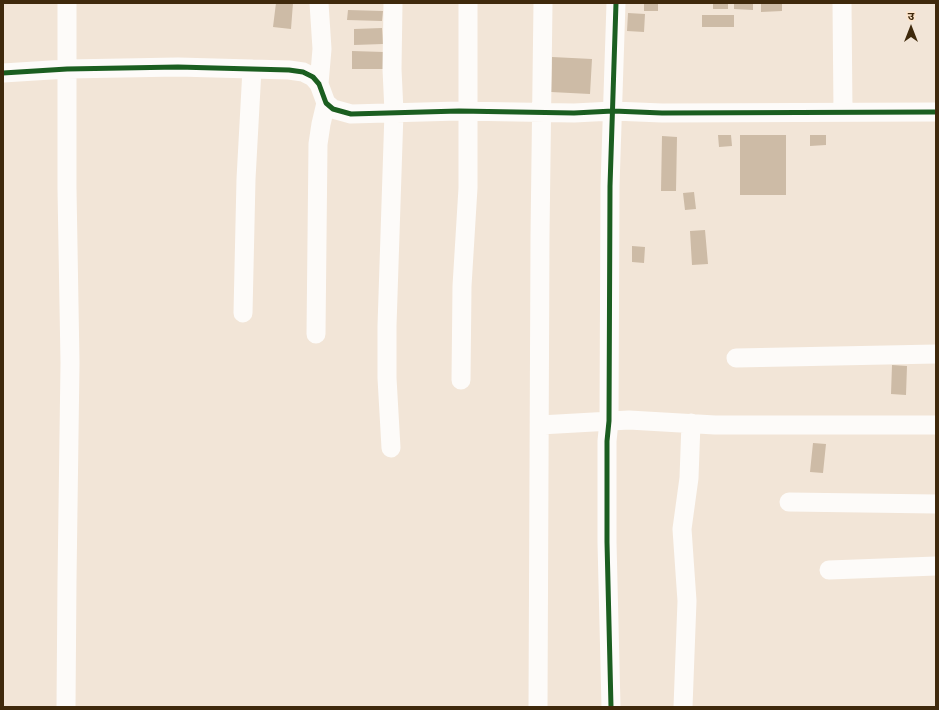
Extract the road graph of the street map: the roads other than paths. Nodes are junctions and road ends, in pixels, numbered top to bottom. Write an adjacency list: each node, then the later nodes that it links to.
1 (67, 3): 8 (street)
2 (319, 3): 11 (street)
3 (393, 3): 15 (street)
4 (468, 3): 13 (street)
5 (543, 3): 16 (street)
6 (616, 3): 14 (street)
7 (842, 3): 17 (street)
8 (67, 69): 9 (street); 10 (street); 33 (street)
9 (252, 69): 11 (street); 19 (street)
10 (3, 73)
11 (319, 84): 12 (street)
12 (326, 103): 15 (street); 20 (street)
13 (467, 111): 15 (street); 16 (street); 23 (street)
14 (613, 111): 16 (street); 17 (street); 24 (street)
15 (394, 112): 28 (street)
16 (543, 112): 26 (street)
17 (843, 112): 18 (street)
18 (936, 112)
19 (243, 313)
20 (316, 334)
21 (936, 354): 22 (street)
22 (736, 358)
23 (460, 380)
24 (609, 421): 25 (street); 26 (street); 35 (street)
25 (691, 423): 27 (street); 36 (street)
26 (540, 425): 34 (street)
27 (936, 425)
28 (391, 448)
29 (789, 502): 30 (street)
30 (936, 504)
31 (936, 566): 32 (street)
32 (829, 570)
33 (66, 707)
34 (538, 707)
35 (611, 707)
36 (683, 707)

